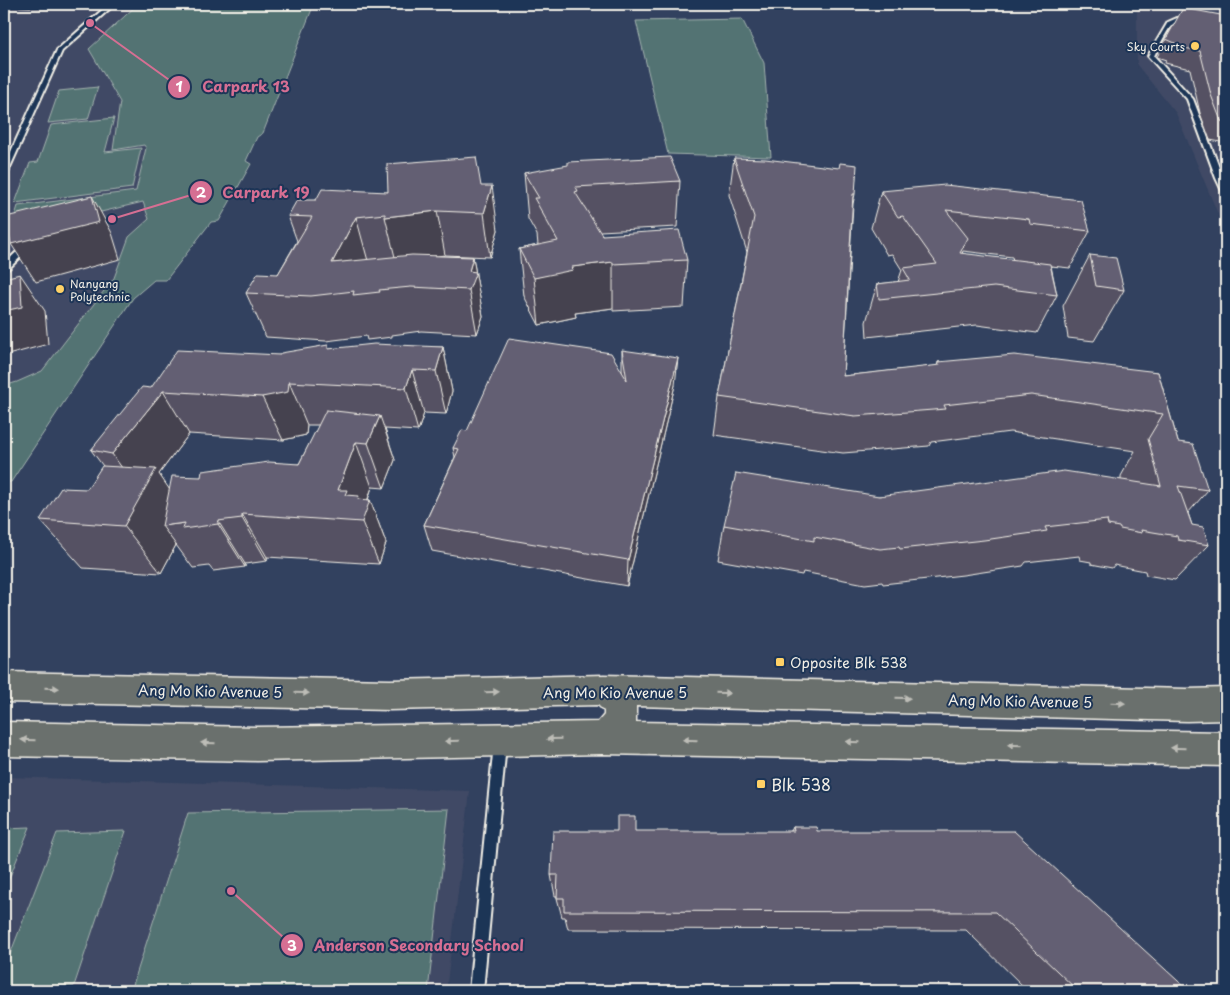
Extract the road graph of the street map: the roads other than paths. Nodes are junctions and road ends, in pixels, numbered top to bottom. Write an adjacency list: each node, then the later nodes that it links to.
1 (112, 4): 3 (lane)
2 (1199, 23): 4 (lane)
3 (4, 174)
4 (1226, 193)
5 (36, 238): 6 (lane)
6 (4, 268)
7 (4, 687): 8 (main road, Ang Mo Kio Avenue 5, one-way to 8)
8 (604, 690): 9 (main road, Ang Mo Kio Avenue 5, one-way to 9); 10 (main road)
9 (1226, 704)
10 (602, 738): 12 (main road, one-way to 12); 13 (main road, one-way to 10)
11 (4, 740): 12 (main road, one-way to 11)
12 (501, 740): 14 (lane)
13 (1226, 749)
14 (476, 991)

